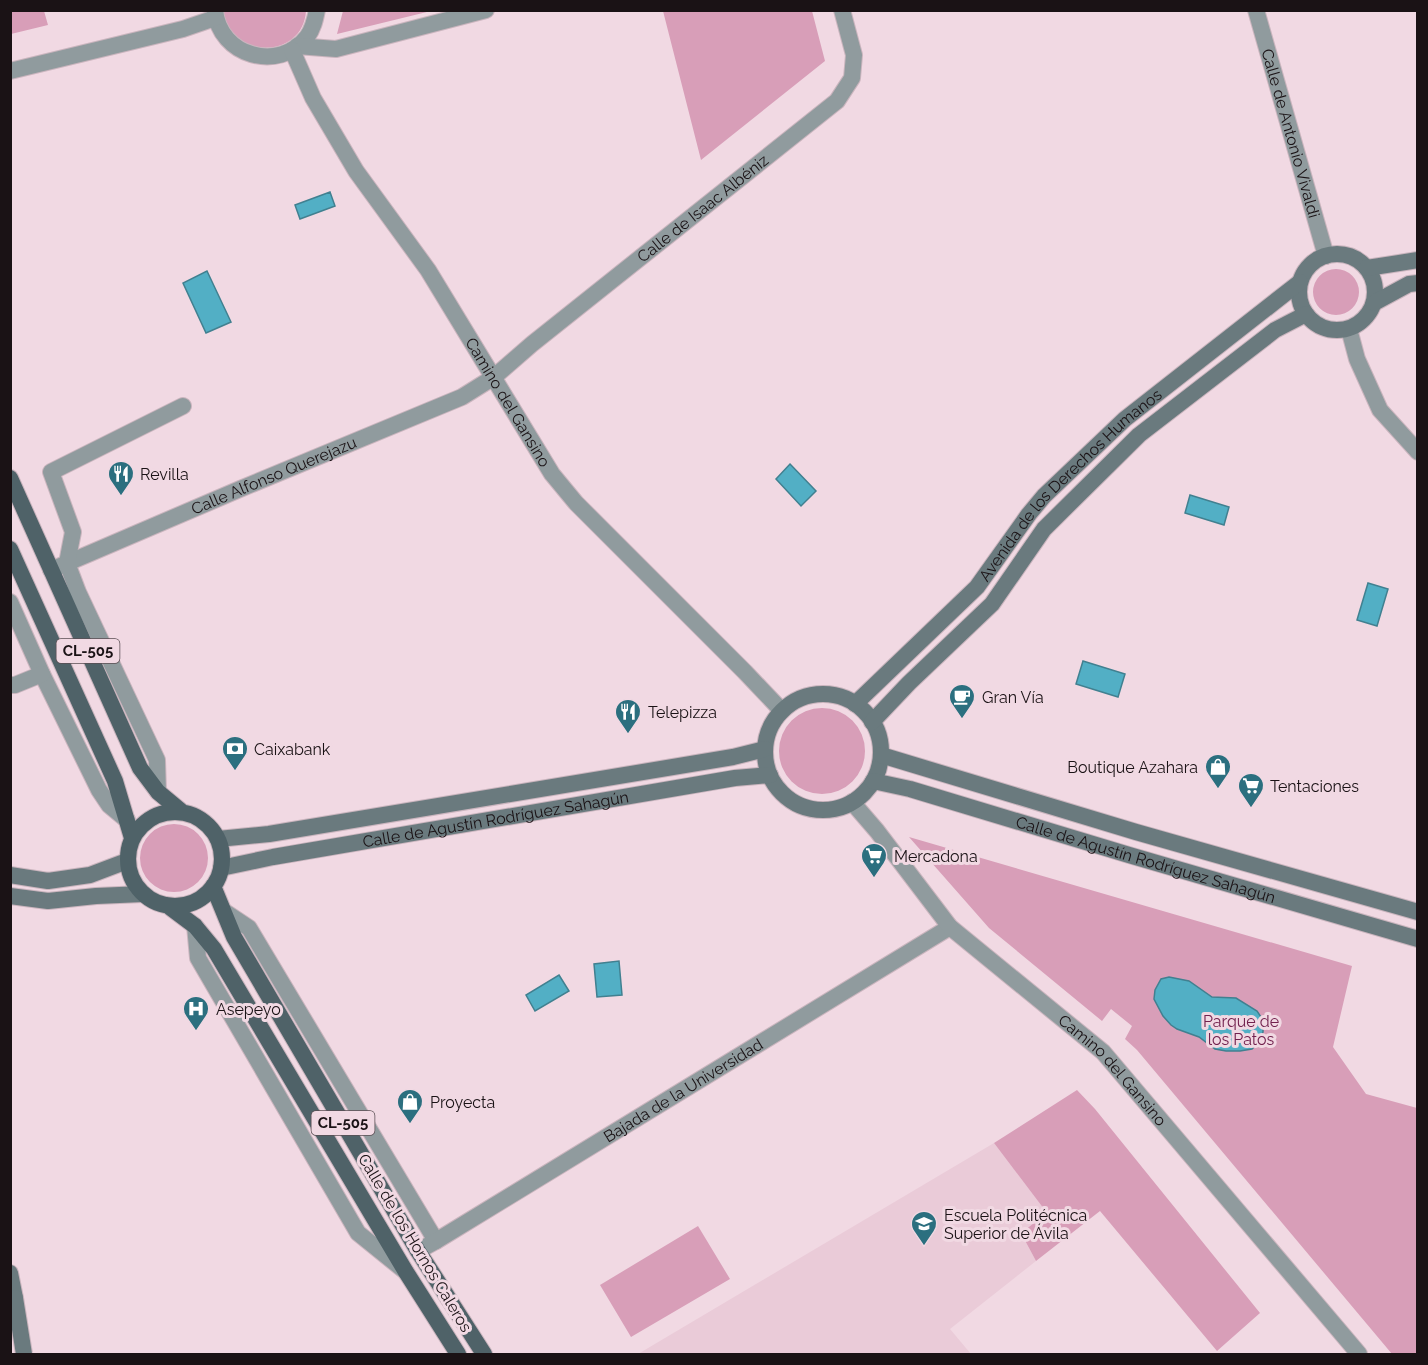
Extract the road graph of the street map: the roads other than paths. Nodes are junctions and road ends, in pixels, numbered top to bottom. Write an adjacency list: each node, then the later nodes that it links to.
1 (317, 10): 6 (street)
2 (842, 10): 16 (street, Calle de Isaac Albéniz)
3 (1256, 10): 8 (street, Calle de Antonio Vivaldi)
4 (477, 12): 6 (street)
5 (215, 14): 6 (street); 7 (street)
6 (294, 48): 16 (street, Camino del Gansino)
7 (10, 71)
8 (1326, 256): 10 (main road); 11 (main road)
9 (1418, 260): 10 (main road)
10 (1367, 268): 13 (main road)
11 (1300, 282): 14 (main road); 26 (main road, Avenida de los Derechos Humanos)
12 (1418, 283): 13 (main road)
13 (1374, 303): 15 (main road)
14 (1306, 314): 15 (main road); 28 (main road, Avenida de los Derechos Humanos)
15 (1348, 329): 18 (street)
16 (494, 377): 21 (street, Calle Alfonso Querejazu); 27 (street, Camino del Gansino)
17 (183, 406): 21 (street)
18 (1418, 452)
19 (10, 478): 22 (main road, CL-505)
20 (10, 549): 36 (main road, CL-505)
21 (67, 563): 22 (street, Calle Alfonso Querejazu); 33 (street)
22 (51, 570): 33 (main road, CL-505)
23 (10, 602): 24 (street)
24 (42, 674): 25 (street); 36 (street)
25 (10, 685)
26 (855, 704): 27 (main road); 28 (main road)
27 (782, 711): 29 (main road)
28 (872, 722): 30 (main road)
29 (765, 749): 31 (main road); 38 (main road, Calle de Agustín Rodríguez Sahagún)
30 (880, 755): 32 (main road); 47 (main road, Calle de Agustín Rodríguez Sahagún)
31 (770, 775): 34 (main road); 40 (main road, Calle de Agustín Rodríguez Sahagún)
32 (873, 781): 34 (main road); 49 (main road, Calle de Agustín Rodríguez Sahagún)
33 (158, 792): 35 (main road, CL-505)
34 (852, 802): 48 (street, Camino del Gansino)
35 (182, 812): 37 (main road); 38 (main road, CL-505)
36 (127, 820): 37 (main road, CL-505)
37 (132, 838): 39 (main road, CL-505)
38 (218, 839): 40 (main road)
39 (127, 861): 41 (main road); 43 (main road)
40 (221, 868): 42 (main road)
41 (10, 875)
42 (213, 886): 45 (main road); 46 (main road, Calle de los Hornos Caleros / CL-505)
43 (143, 894): 44 (main road); 45 (main road)
44 (10, 896)
45 (167, 905): 54 (main road, Calle de los Hornos Caleros / CL-505)
46 (225, 912): 50 (street, Calle de los Hornos Caleros); 51 (main road, Calle de los Hornos Caleros / CL-505)
47 (1418, 912)
48 (950, 927): 50 (street, Bajada de la Universidad); 56 (street, Camino del Gansino)
49 (1418, 939)
50 (436, 1241): 51 (street, Bajada de la Universidad)
51 (418, 1251): 55 (main road, Calle de los Hornos Caleros / CL-505)
52 (10, 1273): 53 (main road, bridge)
53 (24, 1354)
54 (458, 1354)
55 (483, 1354)
56 (1359, 1354)

